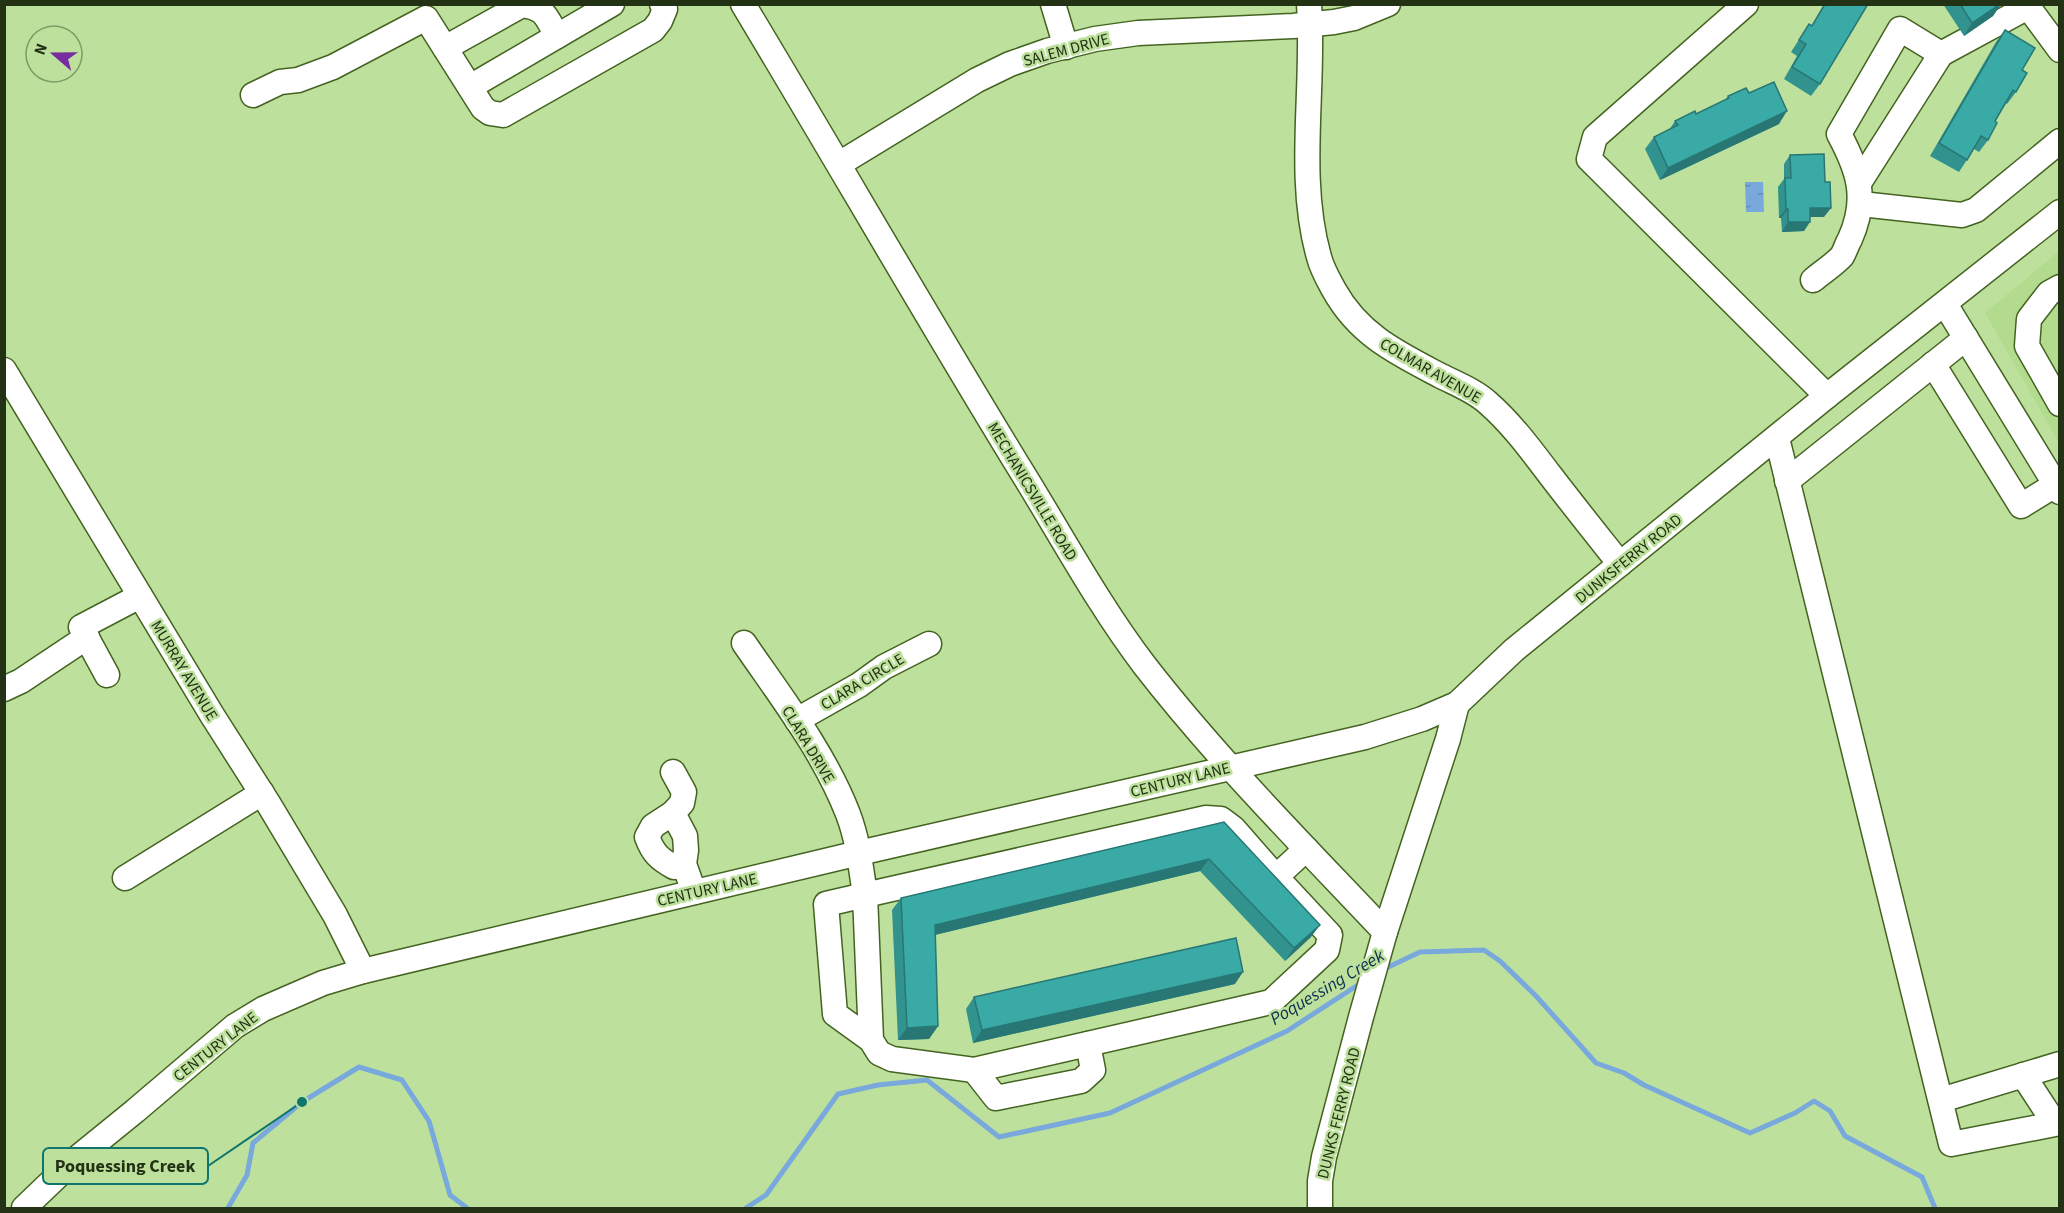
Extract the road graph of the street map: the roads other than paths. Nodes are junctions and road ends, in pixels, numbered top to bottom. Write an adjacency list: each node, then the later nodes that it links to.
1 (612, 4): 10 (street)
2 (662, 4): 15 (street)
3 (743, 4): 18 (street, MECHANICSVILLE ROAD)
4 (1053, 4): 11 (street)
5 (1388, 4): 9 (street, SALEM DRIVE)
6 (1746, 4): 27 (street)
7 (2027, 6): 13 (street); 14 (street)
8 (427, 11): 12 (street); 16 (street)
9 (1310, 14): 11 (street, SALEM DRIVE); 32 (street, COLMAR AVENUE)
10 (557, 36): 12 (street); 15 (street)
11 (1066, 47): 18 (street, SALEM DRIVE)
12 (446, 48): 15 (street)
13 (2060, 50)
14 (1941, 54): 19 (street); 19 (street)
15 (470, 87)
16 (253, 95)
17 (2060, 141): 19 (street)
18 (839, 164): 41 (street, MECHANICSVILLE ROAD)
19 (1860, 194): 21 (street)
20 (2060, 212): 23 (street, DUNKSFERRY ROAD)
21 (1813, 280)
22 (2060, 287): 28 (street)
23 (1945, 304): 24 (street); 27 (street, DUNKSFERRY ROAD)
24 (1966, 338): 25 (street); 31 (street)
25 (1933, 364): 30 (street); 31 (street)
26 (4, 370): 33 (street, MURRAY AVENUE)
27 (1827, 396): 29 (street, DUNKSFERRY ROAD)
28 (2060, 404)
29 (1777, 438): 30 (street); 32 (street, DUNKSFERRY ROAD)
30 (1787, 482): 59 (street)
31 (2057, 488)
32 (1620, 564): 39 (street, DUNKSFERRY ROAD)
33 (140, 596): 34 (street); 43 (street, MURRAY AVENUE)
34 (87, 637): 37 (street); 38 (street)
35 (744, 643): 40 (street, CLARA DRIVE)
36 (929, 644): 40 (street, CLARA CIRCLE)
37 (107, 675)
38 (4, 689)
39 (1456, 704): 41 (street, CENTURY LANE); 52 (street)
40 (797, 720): 46 (street, CLARA DRIVE)
41 (1230, 767): 45 (street, MECHANICSVILLE ROAD); 46 (street, CENTURY LANE)
42 (673, 772): 44 (street)
43 (262, 793): 49 (street); 53 (street, MURRAY AVENUE)
44 (672, 813): 47 (street); 47 (street)
45 (1306, 849): 48 (street); 52 (street, MECHANICSVILLE ROAD)
46 (859, 853): 50 (street, CENTURY LANE); 51 (street, CLARA DRIVE)
47 (684, 864): 50 (street)
48 (1276, 877): 51 (street); 55 (street)
49 (125, 878)
50 (694, 892): 53 (street, CENTURY LANE)
51 (865, 895): 54 (street, CLARA DRIVE); 54 (street)
52 (1382, 943): 62 (street, DUNKS FERRY ROAD)
53 (363, 971): 61 (street, CENTURY LANE)
54 (871, 1040): 57 (street)
55 (1088, 1044): 57 (street); 57 (street)
56 (2060, 1064): 58 (street)
57 (974, 1070)
58 (2023, 1075): 59 (street); 60 (street)
59 (1941, 1100): 60 (street)
60 (2057, 1127)
61 (24, 1209)
62 (1320, 1209)

